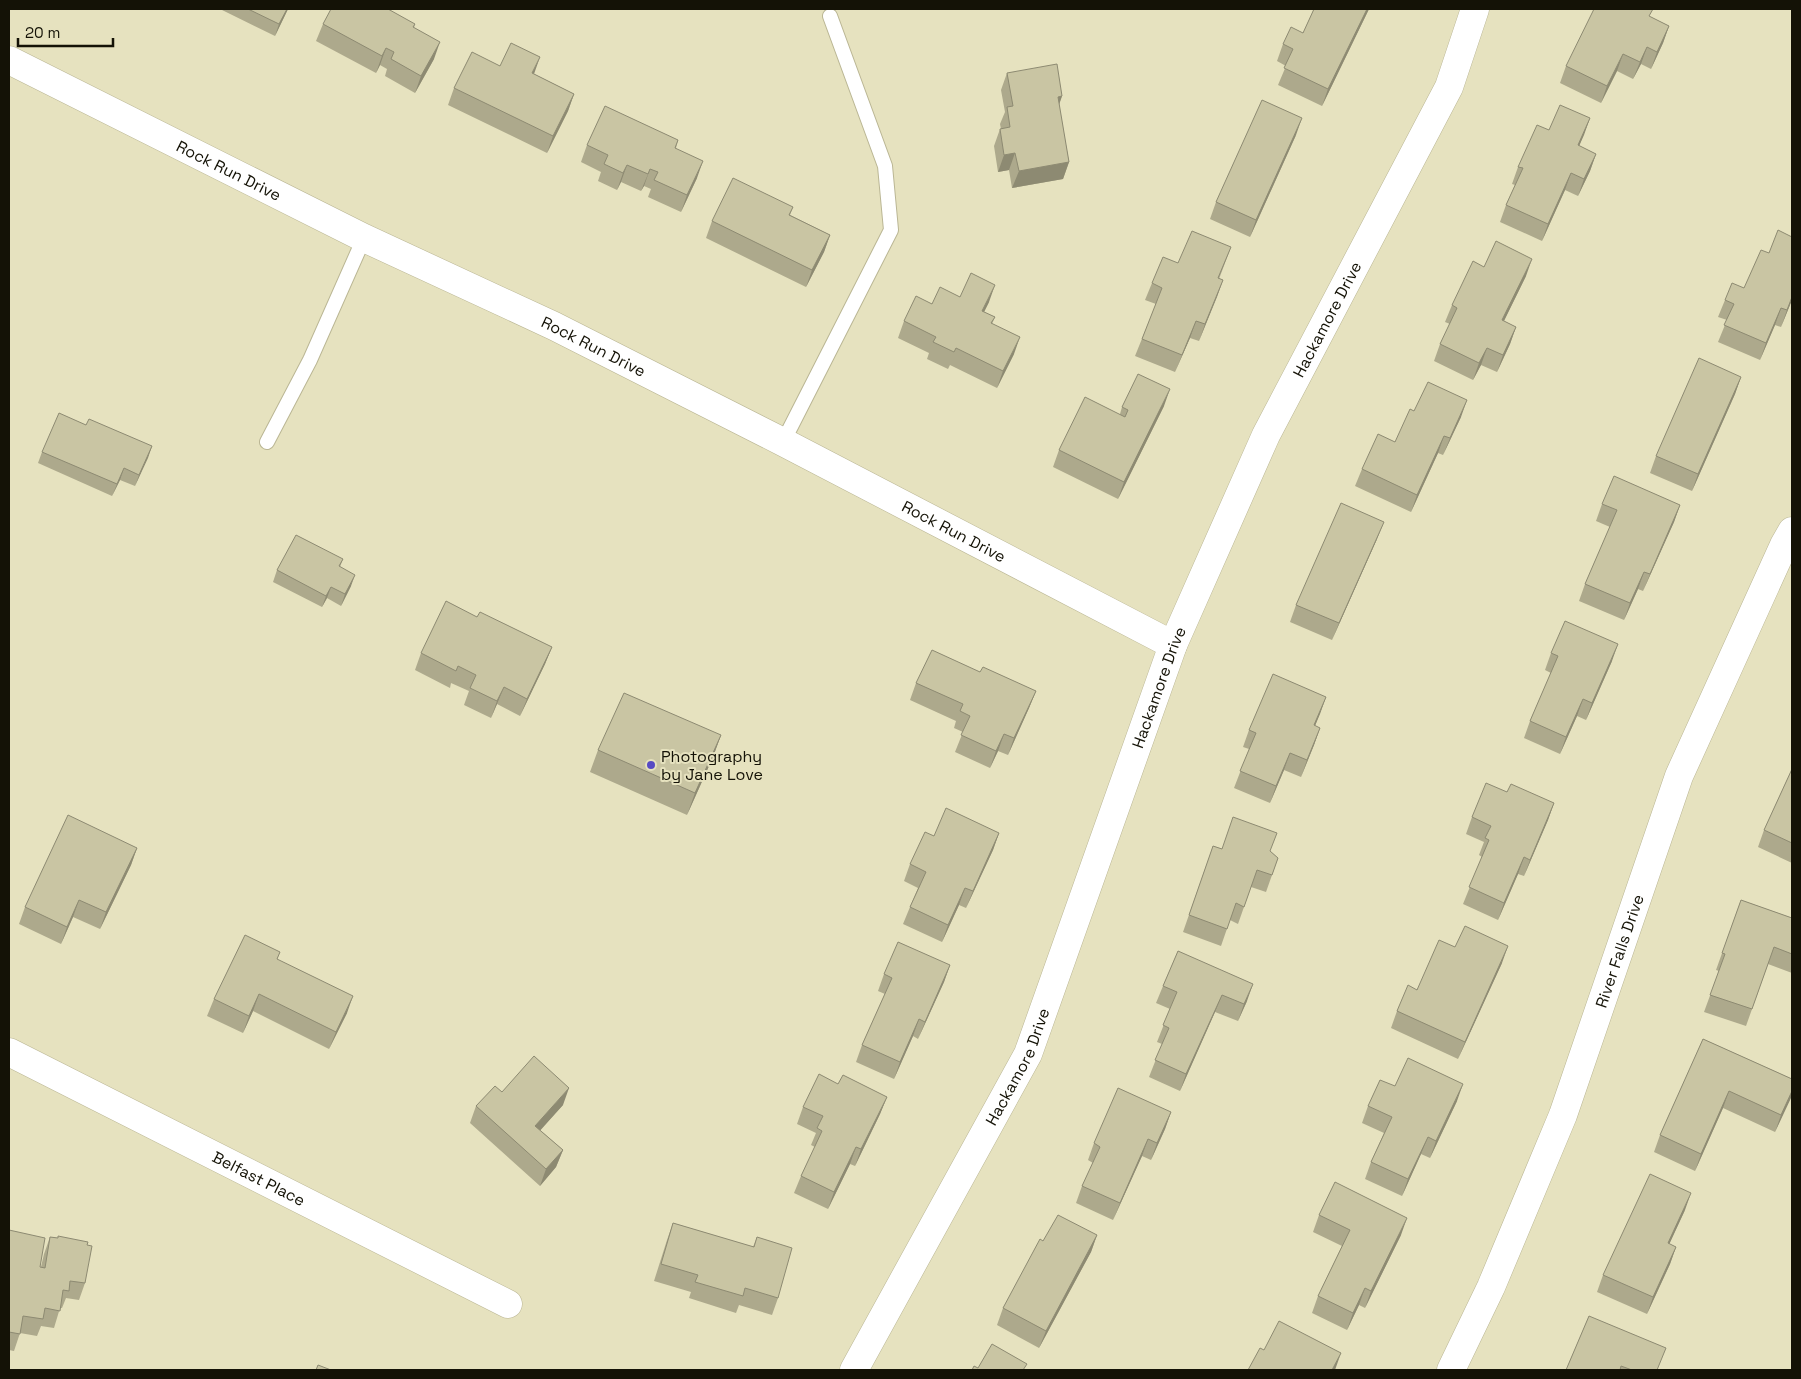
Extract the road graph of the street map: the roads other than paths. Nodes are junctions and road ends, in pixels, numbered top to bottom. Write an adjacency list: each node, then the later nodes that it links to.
1 (1475, 9): 8 (street, Hackamore Drive)
2 (830, 16): 6 (lane)
3 (9, 60): 4 (street, Rock Run Drive)
4 (364, 238): 5 (lane); 6 (street, Rock Run Drive)
5 (267, 442)
6 (783, 442): 8 (street, Rock Run Drive)
7 (1792, 531): 12 (street, River Falls Drive)
8 (1174, 645): 11 (street, Hackamore Drive)
9 (9, 1052): 10 (street, Belfast Place)
10 (508, 1304)
11 (854, 1370)
12 (1451, 1370)

